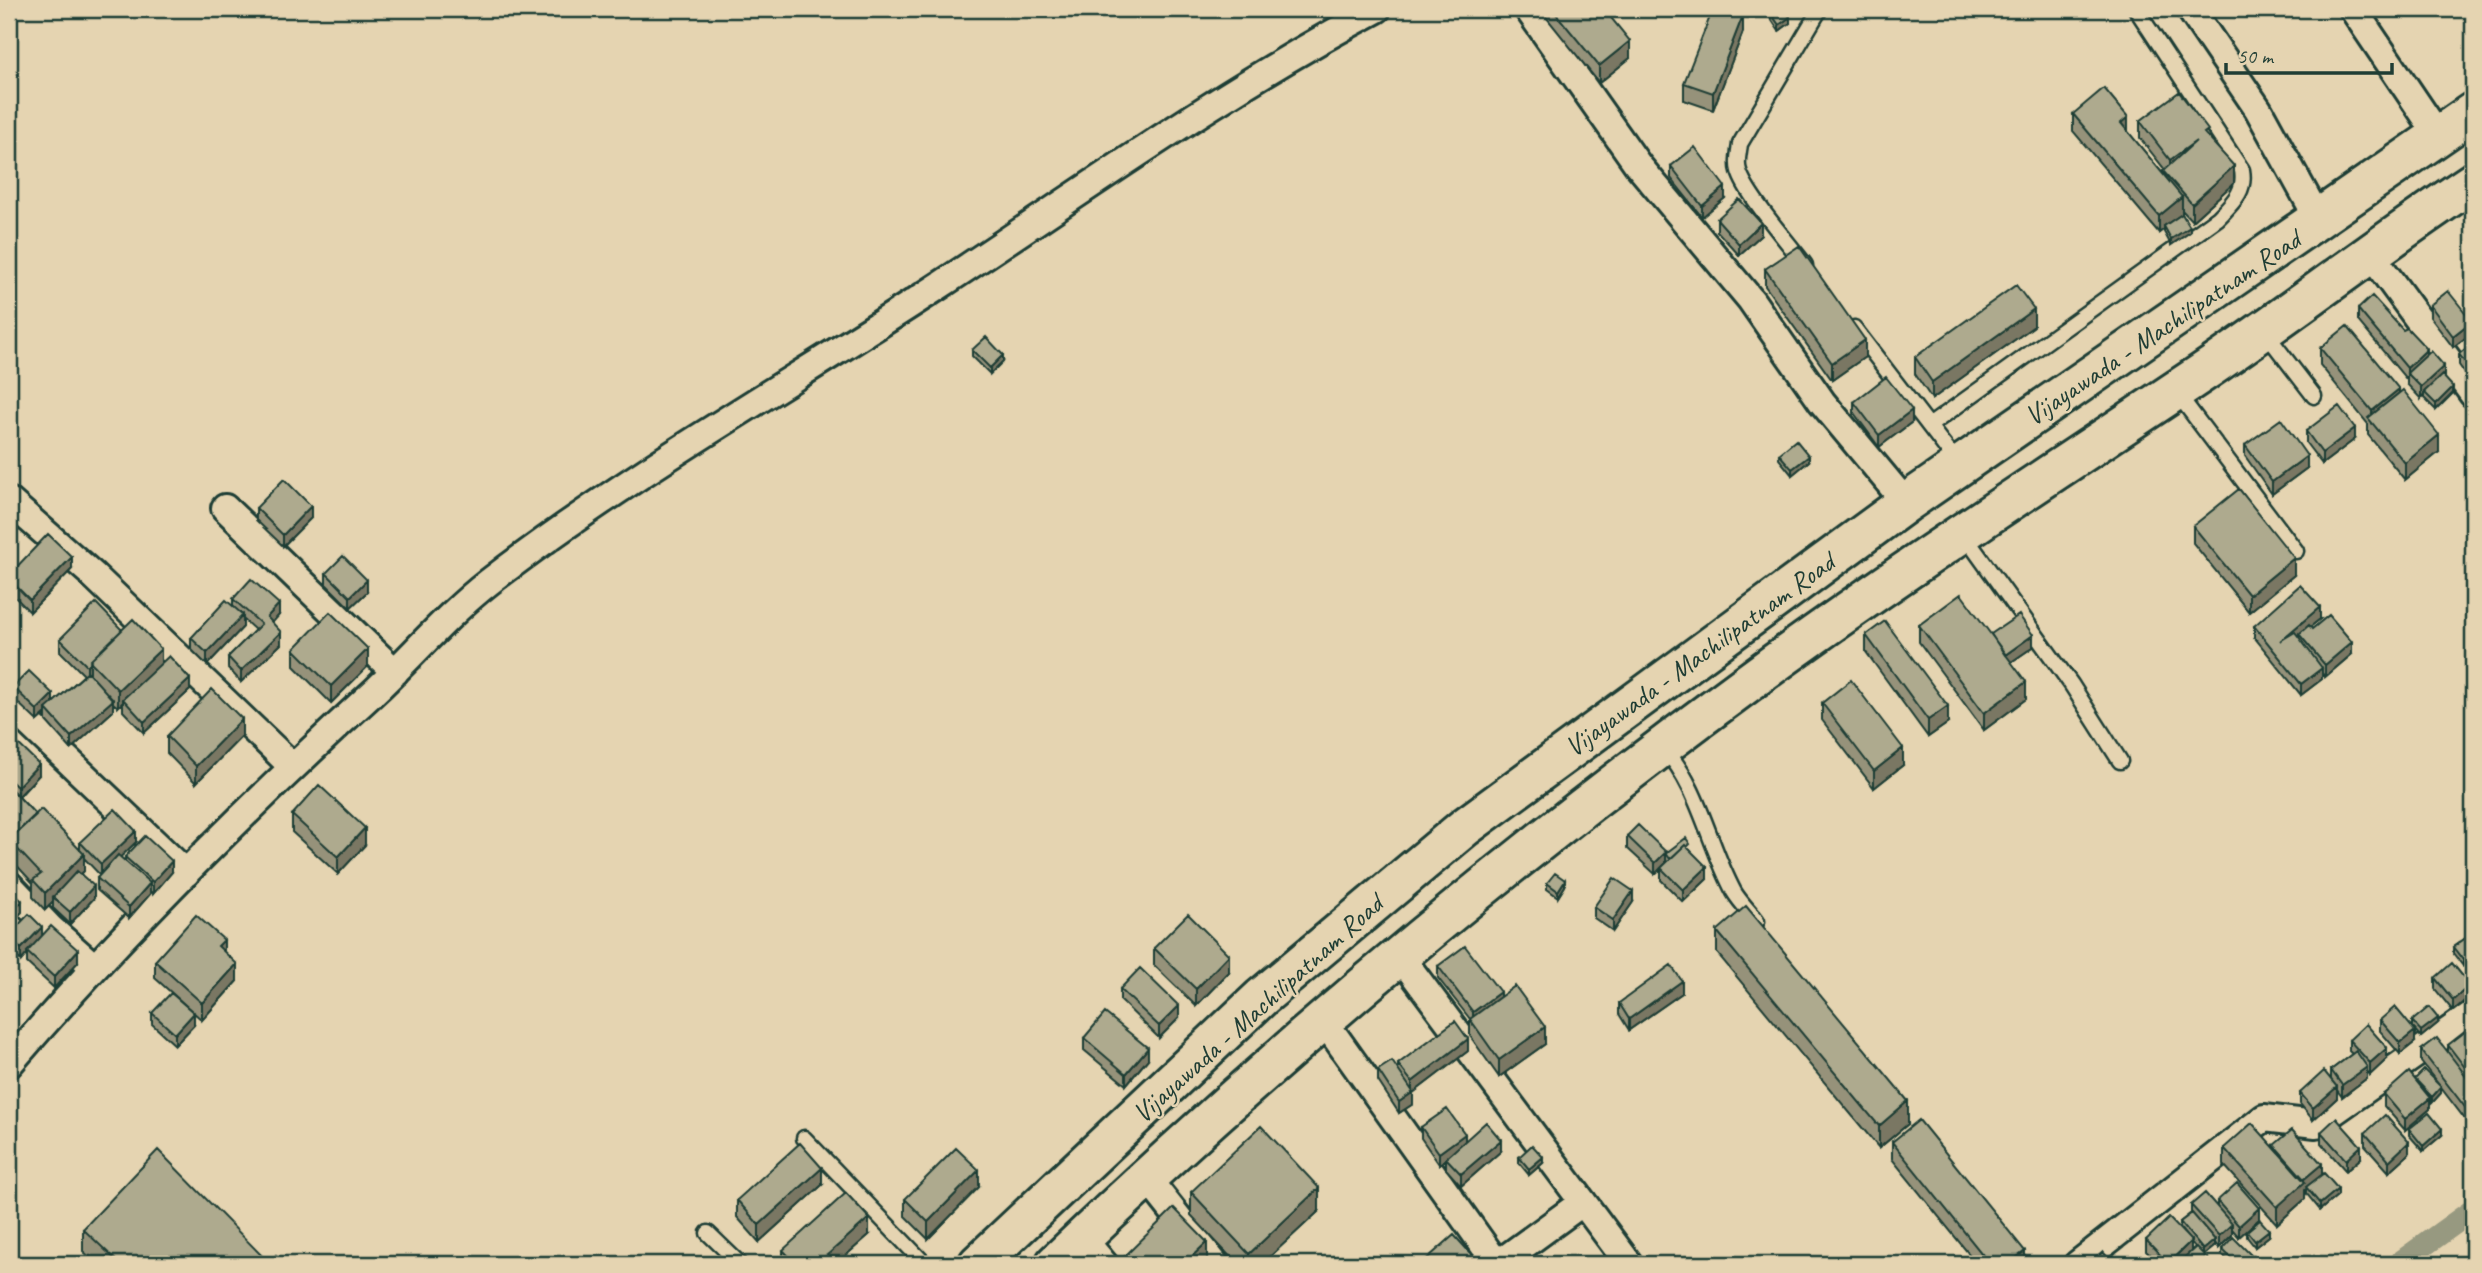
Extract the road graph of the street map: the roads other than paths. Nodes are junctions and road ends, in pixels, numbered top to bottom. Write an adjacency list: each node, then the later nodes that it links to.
1 (1377, 9): 25 (street)
2 (1528, 9): 21 (street)
3 (1820, 9): 12 (lane)
4 (2136, 9): 18 (lane)
5 (2190, 9): 10 (street)
6 (2353, 9): 8 (street)
7 (2473, 112): 8 (highway, Vijayawada - Machilipatnam Road)
8 (2438, 135): 10 (highway, Vijayawada - Machilipatnam Road)
9 (2473, 182): 11 (highway, Vijayawada - Machilipatnam Road)
10 (2319, 220): 19 (highway, Vijayawada - Machilipatnam Road)
11 (2371, 253): 14 (highway, Vijayawada - Machilipatnam Road); 16 (street)
12 (1818, 281)
13 (1843, 314): 18 (lane)
14 (2263, 330): 15 (highway, Vijayawada - Machilipatnam Road); 17 (lane)
15 (2175, 391): 23 (highway, Vijayawada - Machilipatnam Road); 24 (lane)
16 (2473, 394)
17 (2314, 396)
18 (1929, 426): 19 (lane)
19 (1960, 466): 21 (highway, Vijayawada - Machilipatnam Road)
20 (9, 500): 29 (street)
21 (1906, 503): 45 (highway, Vijayawada - Machilipatnam Road)
22 (225, 508): 25 (street)
23 (1962, 533): 27 (highway, Vijayawada - Machilipatnam Road); 28 (lane)
24 (2295, 551)
25 (395, 672): 29 (street)
26 (9, 704): 30 (street)
27 (1662, 747): 32 (lane); 33 (highway, Vijayawada - Machilipatnam Road)
28 (2120, 761)
29 (292, 766): 30 (street)
30 (186, 873): 34 (street)
31 (9, 885): 34 (street)
32 (1770, 937)
33 (1400, 956): 36 (highway, Vijayawada - Machilipatnam Road); 40 (street)
34 (93, 965): 37 (street)
35 (2473, 1014): 49 (street)
36 (1324, 1021): 39 (highway, Vijayawada - Machilipatnam Road); 40 (street)
37 (9, 1064)
38 (804, 1138): 44 (lane)
39 (1146, 1177): 42 (highway, Vijayawada - Machilipatnam Road); 47 (street)
40 (1583, 1202): 48 (street)
41 (708, 1233): 43 (lane)
42 (1093, 1251): 46 (highway, Vijayawada - Machilipatnam Road)
43 (740, 1264)
44 (925, 1264)
45 (978, 1264)
46 (1055, 1264)
47 (1215, 1264)
48 (1629, 1264)
49 (2078, 1264)

